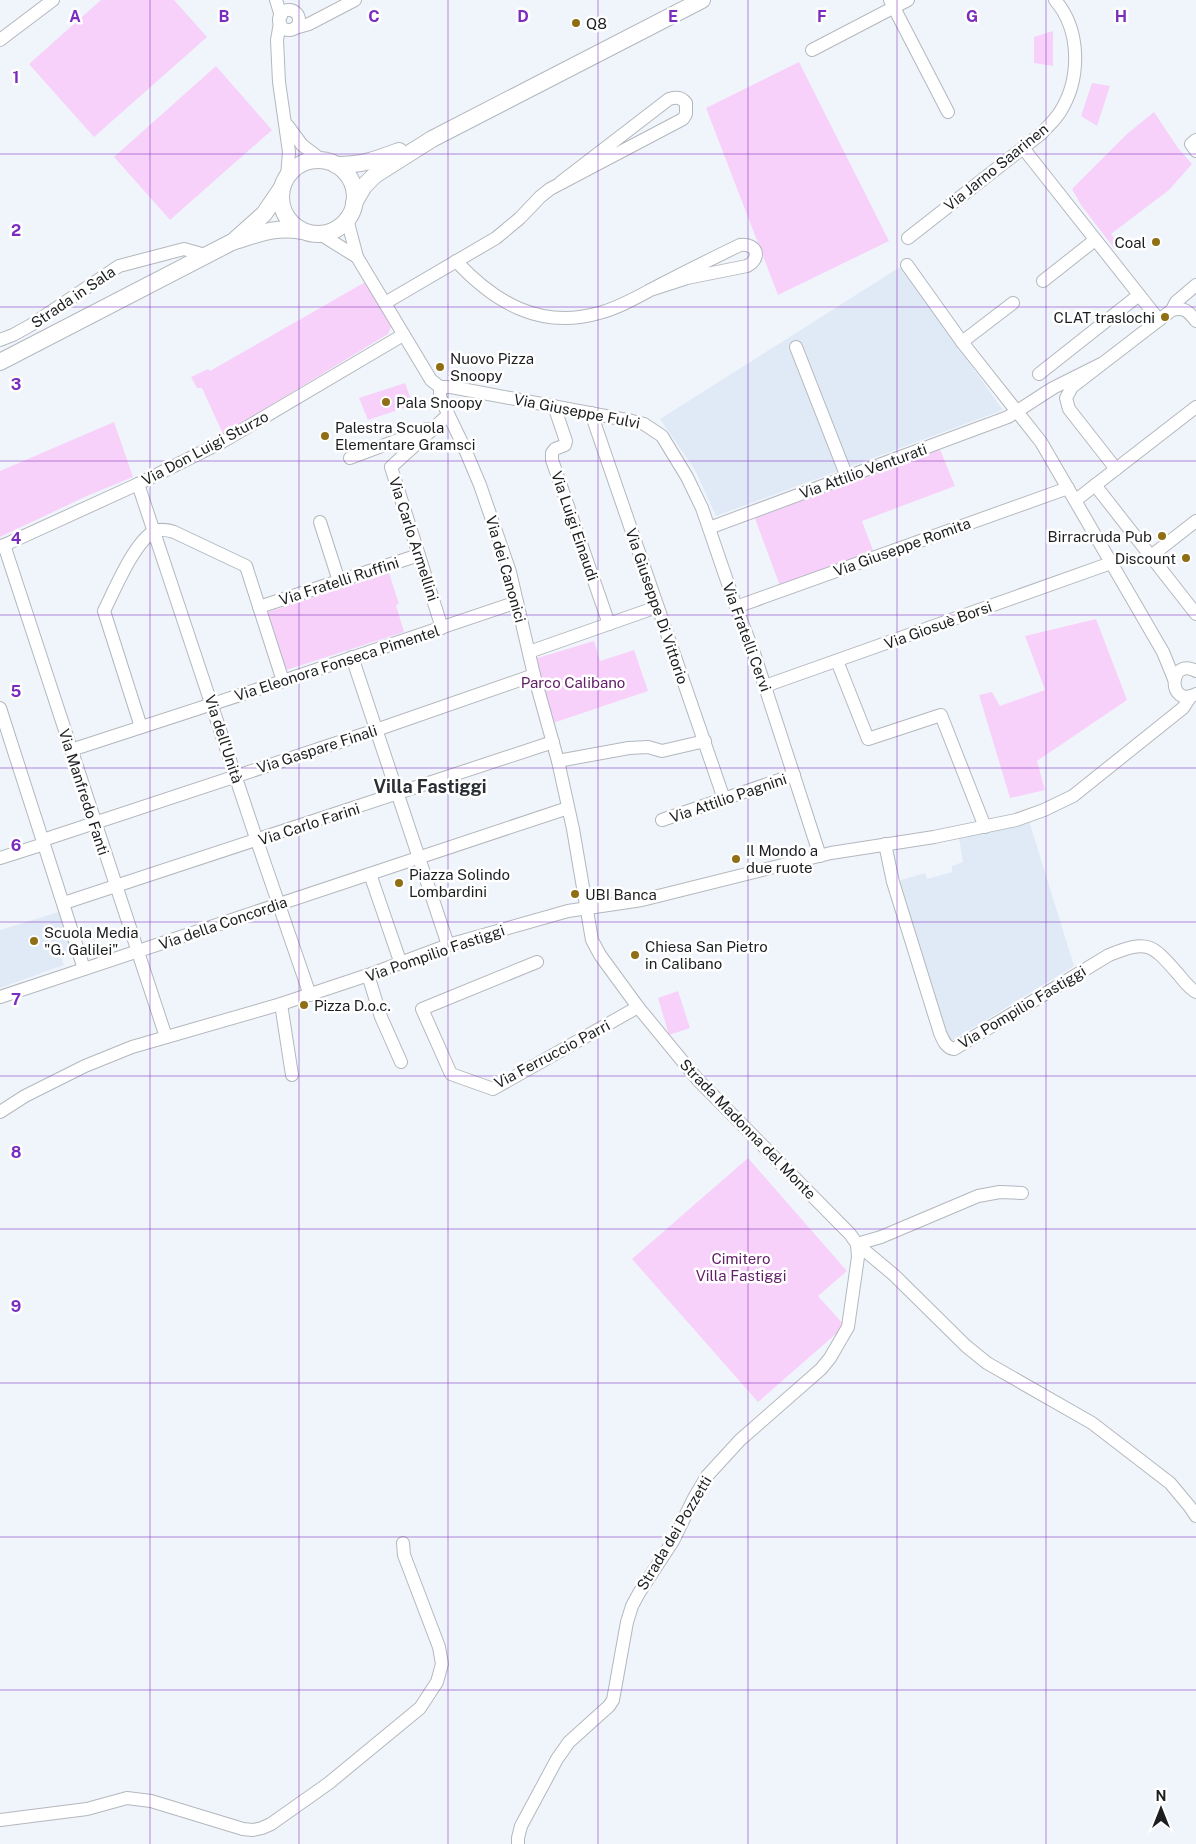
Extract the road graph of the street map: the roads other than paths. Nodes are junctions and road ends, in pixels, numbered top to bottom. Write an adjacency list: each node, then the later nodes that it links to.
1 (53, 0): 13 (street)
2 (276, 0): 11 (street)
3 (285, 0): 9 (street)
4 (355, 0): 10 (street)
5 (702, 0): 18 (main road)
6 (908, 0): 8 (street)
7 (1055, 0): 20 (street, Via Jarno Saarinen)
8 (892, 4): 14 (street); 16 (street)
9 (295, 13): 10 (street); 11 (street); 12 (street)
10 (322, 16): 12 (street)
11 (280, 20): 12 (street); 15 (street)
12 (294, 29): 15 (street)
13 (0, 40)
14 (812, 50)
15 (278, 60): 17 (street)
16 (948, 112)
17 (285, 120): 22 (street); 24 (street)
18 (432, 139): 22 (main road); 25 (main road)
19 (1196, 140): 21 (street)
20 (1022, 148): 29 (street, Via Jarno Saarinen); 30 (street)
21 (1196, 151)
22 (329, 163): 24 (main road); 25 (main road)
23 (561, 182): 23 (street); 34 (street)
24 (284, 183): 27 (main road); 31 (main road)
25 (354, 203): 26 (main road)
26 (347, 219): 28 (main road); 33 (street, Via dei Canonici)
27 (302, 231): 28 (main road); 31 (main road)
28 (320, 234): 33 (street, Via dei Canonici)
29 (908, 238)
30 (1095, 240): 36 (street); 39 (street)
31 (232, 242): 32 (main road)
32 (205, 256): 46 (street, Strada in Sala); 49 (main road)
33 (357, 258): 41 (street, Via dei Canonici)
34 (456, 261): 38 (street); 41 (street)
35 (907, 265): 47 (street)
36 (1043, 281)
37 (1196, 285): 42 (street)
38 (650, 290): 38 (street)
39 (1138, 295): 43 (street); 51 (street)
40 (1013, 302): 47 (street)
41 (385, 303): 45 (street, Via dei Canonici)
42 (1172, 310): 43 (street); 44 (street)
43 (1158, 320): 50 (street)
44 (1196, 321)
45 (402, 335): 52 (street, Via dei Canonici); 63 (street, Via Don Luigi Sturzo)
46 (0, 340)
47 (962, 342): 55 (street)
48 (796, 347): 62 (street)
49 (0, 362)
50 (1101, 364): 55 (street, Via Attilio Venturati); 61 (street)
51 (1039, 374)
52 (440, 387): 53 (street, Via Giuseppe Fulvi); 57 (street, Via dei Canonici)
53 (554, 406): 56 (street, Via Giuseppe Fulvi); 81 (street, Via Luigi Einaudi)
54 (1196, 407): 61 (street)
55 (1017, 412): 62 (street, Via Attilio Venturati); 65 (street)
56 (591, 413): 59 (street, Via Giuseppe Fulvi); 78 (street, Via Giuseppe Di Vittorio)
57 (448, 415): 58 (street, Via Carlo Armellini); 76 (street, Via dei Canonici)
58 (434, 427): 60 (street); 72 (street, Via Carlo Armellini)
59 (653, 429): 69 (street, Via Fratelli Cervi)
60 (350, 458)
61 (1116, 469): 64 (street)
62 (846, 477): 69 (street, Via Attilio Venturati)
63 (138, 484): 70 (street, Via dell'Unità); 71 (street, Via Don Luigi Sturzo)
64 (1095, 485): 66 (street); 73 (street)
65 (1068, 488): 66 (street); 79 (street, Via Giuseppe Romita)
66 (1076, 500): 74 (street)
67 (1196, 521): 73 (street)
68 (320, 522): 75 (street)
69 (709, 528): 79 (street, Via Fratelli Cervi)
70 (155, 531): 77 (street); 93 (street, Via dell'Unità); 96 (street)
71 (2, 546): 100 (street, Via Manfredo Fanti)
72 (419, 555): 75 (street, Via Fratelli Ruffini); 82 (street, Via Carlo Armellini)
73 (1151, 556): 80 (street)
74 (1111, 563): 84 (street); 86 (street, Via Giosuè Borsi)
75 (339, 581): 77 (street, Via Fratelli Ruffini)
76 (517, 602): 82 (street, Via Eleonora Fonseca Pimentel); 83 (street, Via dei Canonici)
77 (259, 607): 89 (street)
78 (657, 607): 81 (street); 98 (street, Via Giuseppe Di Vittorio)
79 (736, 607): 91 (street, Via Fratelli Cervi)
80 (1196, 614)
81 (609, 624): 83 (street)
82 (442, 628): 85 (street, Via Eleonora Fonseca Pimentel)
83 (529, 652): 88 (street, Via dei Canonici)
84 (1163, 652): 87 (street); 90 (street)
85 (352, 657): 89 (street, Via Eleonora Fonseca Pimentel); 97 (street)
86 (837, 661): 91 (street, Via Giosuè Borsi); 109 (street)
87 (1191, 670): 90 (street)
88 (534, 675): 97 (street, Via Gaspare Finali); 99 (street, Via dei Canonici)
89 (283, 681): 93 (street, Via Eleonora Fonseca Pimentel)
90 (1175, 685): 92 (street); 95 (street)
91 (765, 686): 102 (street, Via Fratelli Cervi)
92 (1194, 695): 95 (street, Via Pompilio Fastiggi)
93 (212, 704): 96 (street, Via Eleonora Fonseca Pimentel); 103 (street, Via dell'Unità)
94 (0, 708): 111 (street)
95 (1173, 716): 109 (street, Via Pompilio Fastiggi)
96 (141, 727): 100 (street, Via Eleonora Fonseca Pimentel)
97 (376, 730): 103 (street, Via Gaspare Finali); 104 (street)
98 (705, 741): 101 (street); 105 (street, Via Giuseppe Di Vittorio)
99 (553, 742): 101 (street, Via dei Canonici); 104 (street, Via Carlo Farini)
100 (71, 750): 108 (street, Via Manfredo Fanti)
101 (558, 761): 106 (street, Via dei Canonici)
102 (794, 775): 105 (street, Via Attilio Pagnini); 113 (street, Via Fratelli Cervi)
103 (236, 776): 108 (street, Via Gaspare Finali); 110 (street, Via dell'Unità)
104 (398, 795): 110 (street, Via Carlo Farini); 115 (street)
105 (724, 799): 107 (street, Via Attilio Pagnini)
106 (568, 808): 115 (street, Via della Concordia); 120 (street, Via dei Canonici)
107 (662, 820)
108 (94, 822): 111 (street, Via Gaspare Finali); 117 (street, Via Manfredo Fanti)
109 (985, 827): 112 (street, Via Pompilio Fastiggi)
110 (257, 841): 117 (street, Via Carlo Farini); 119 (street, Via dell'Unità)
111 (44, 842): 114 (street, Via Gaspare Finali); 118 (street)
112 (885, 844): 113 (street, Via Pompilio Fastiggi); 127 (street, Via Pompilio Fastiggi)
113 (820, 856): 120 (street, Via Pompilio Fastiggi)
114 (0, 858)
115 (418, 858): 116 (street, Via della Concordia); 121 (street)
116 (370, 874): 119 (street, Via della Concordia); 124 (street)
117 (115, 886): 118 (street, Via Carlo Farini); 122 (street, Via Manfredo Fanti)
118 (64, 904): 125 (street)
119 (279, 904): 122 (street, Via della Concordia); 128 (street, Via dell'Unità)
120 (587, 908): 121 (street, Via Pompilio Fastiggi); 131 (street, Strada Madonna del Monte)
121 (448, 945): 124 (street, Via Pompilio Fastiggi)
122 (137, 951): 125 (street, Via della Concordia); 132 (street, Via Manfredo Fanti)
123 (537, 962): 131 (street, Via Ferruccio Parri)
124 (401, 964): 126 (street, Via Pompilio Fastiggi)
125 (84, 969): 129 (street, Via della Concordia)
126 (368, 975): 128 (street, Via Pompilio Fastiggi); 133 (street)
127 (1196, 992)
128 (310, 994): 130 (street, Via Pompilio Fastiggi)
129 (0, 997)
130 (282, 1004): 132 (street, Via Pompilio Fastiggi); 134 (street)
131 (638, 1007): 137 (street, Strada Madonna del Monte)
132 (166, 1037): 135 (street, Via Pompilio Fastiggi)
133 (401, 1062)
134 (292, 1075)
135 (0, 1112)
136 (1022, 1193): 137 (street)
137 (857, 1244): 138 (street, Strada Madonna del Monte); 141 (street, Strada dei Pozzetti)
138 (1196, 1516)
139 (403, 1543): 140 (street)
140 (0, 1820)
141 (518, 1844)

